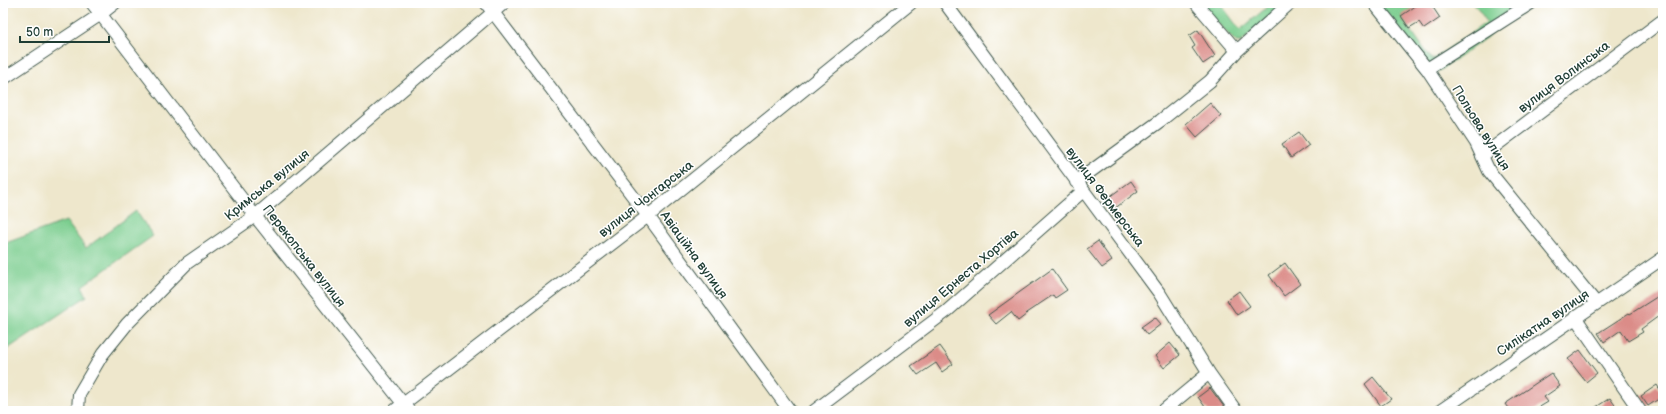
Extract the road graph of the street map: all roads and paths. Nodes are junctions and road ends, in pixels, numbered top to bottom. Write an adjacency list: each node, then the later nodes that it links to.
1 (92, 3): 11 (street, Перекопська вулиця)
2 (115, 3): 11 (street)
3 (504, 3): 10 (street, Кримська вулиця)
4 (911, 3): 19 (street, вулиця Чонгарська)
5 (945, 3): 17 (street, вулиця Фермерська)
6 (1196, 3): 13 (street)
7 (1290, 3): 13 (street, вулиця Ернеста Хортіва)
8 (1374, 3): 14 (street, Польова вулиця)
9 (1531, 3): 14 (street)
10 (489, 8): 18 (street, Кримська вулиця); 19 (street, Авіаційна вулиця)
11 (101, 14): 15 (street); 18 (street, Перекопська вулиця)
12 (1663, 20): 16 (street, вулиця Волинська)
13 (1237, 51): 17 (street, вулиця Ернеста Хортіва)
14 (1427, 69): 16 (street, Польова вулиця)
15 (3, 79)
16 (1482, 156): 21 (street, Польова вулиця)
17 (1079, 186): 23 (street, вулиця Фермерська); 27 (street, вулиця Ернеста Хортіва)
18 (254, 216): 24 (street, Перекопська вулиця); 25 (street, Кримська вулиця)
19 (648, 216): 24 (street, вулиця Чонгарська); 26 (street, Авіаційна вулиця)
20 (1663, 258): 21 (street, Силікатна вулиця)
21 (1596, 303): 22 (street, Силікатна вулиця)
22 (1575, 317): 30 (street, Силікатна вулиця); 31 (street)
23 (1209, 373): 28 (street); 29 (street, вулиця Фермерська)
24 (402, 409)
25 (78, 411)
26 (790, 411)
27 (814, 411)
28 (1163, 411)
29 (1236, 411)
30 (1440, 411)
31 (1640, 411)

